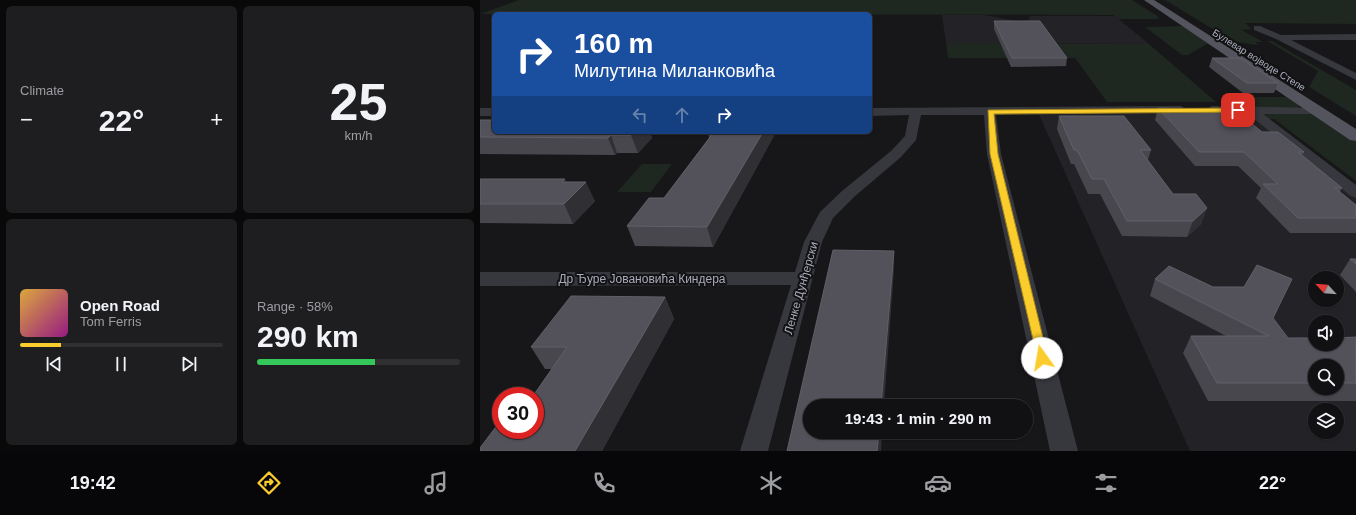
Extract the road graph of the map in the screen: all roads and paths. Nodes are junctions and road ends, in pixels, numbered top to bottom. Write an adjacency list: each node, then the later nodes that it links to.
1 (1148, 0): 8 (main road, Булевар војводе Степе)
2 (1162, 0): 14 (main road, Булевар војводе Степе)
3 (1257, 28): 4 (street)
4 (1279, 37): 5 (street); 6 (street)
5 (1356, 37)
6 (1356, 77)
7 (1250, 110): 8 (street); 13 (street); 16 (street)
8 (1316, 110): 15 (main road, Булевар војводе Степе)
9 (480, 112): 10 (street)
10 (492, 112)
11 (872, 112): 12 (street)
12 (916, 112): 13 (street); 17 (street, Ленке Дунђерски)
13 (990, 112): 20 (street)
14 (1356, 120)
15 (1356, 136)
16 (1356, 193)
17 (803, 278): 18 (street, Др Ђуре Јовановића Киндера); 19 (street, Ленке Дунђерски)
18 (480, 279)
19 (754, 451)
20 (1064, 451)

